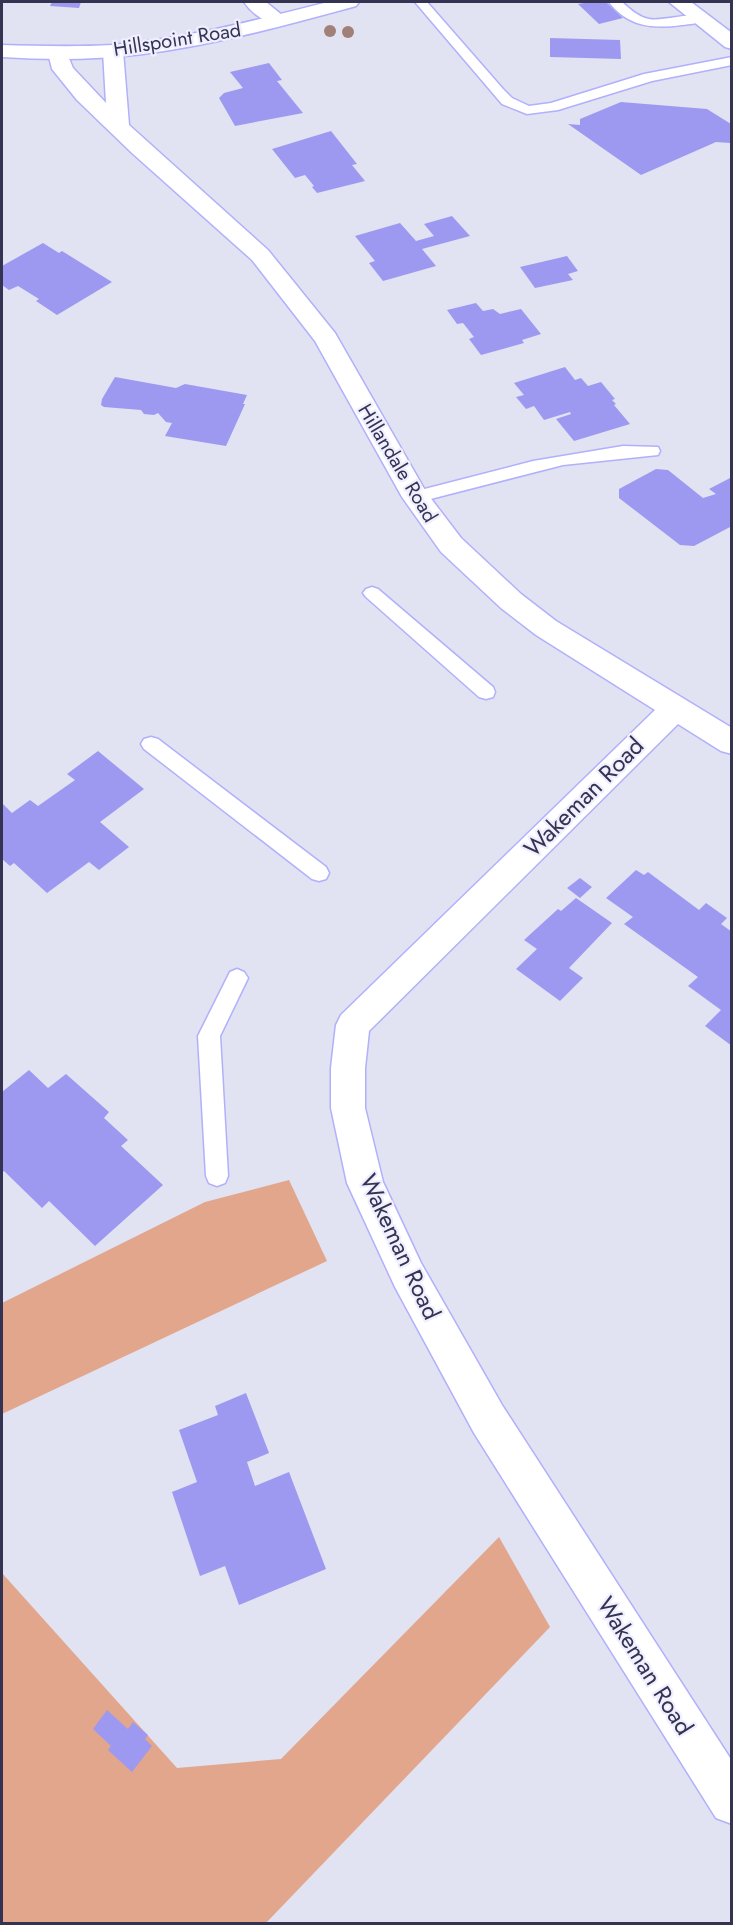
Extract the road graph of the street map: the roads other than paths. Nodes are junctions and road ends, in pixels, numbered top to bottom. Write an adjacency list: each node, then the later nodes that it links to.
1 (254, 2): 7 (street)
2 (349, 2): 7 (street, Hillspoint Road)
3 (421, 2): 12 (lane)
4 (615, 2): 6 (lane)
5 (679, 2): 6 (street)
6 (698, 19): 8 (street)
7 (278, 20): 10 (street, Hillspoint Road)
8 (732, 43)
9 (2, 51): 11 (street, Hillspoint Road)
10 (112, 51): 11 (street, Hillspoint Road); 13 (street)
11 (58, 53): 13 (street, Hillandale Road)
12 (732, 61)
13 (118, 127): 15 (street, Hillandale Road)
14 (652, 451): 15 (lane)
15 (415, 497): 18 (street, Hillandale Road)
16 (372, 594): 17 (lane)
17 (486, 692)
18 (674, 709): 19 (street, Hillandale Road); 24 (street, Wakeman Road)
19 (732, 743)
20 (151, 744): 21 (lane)
21 (319, 873)
22 (237, 978): 23 (lane)
23 (217, 1176)
24 (732, 1802)

